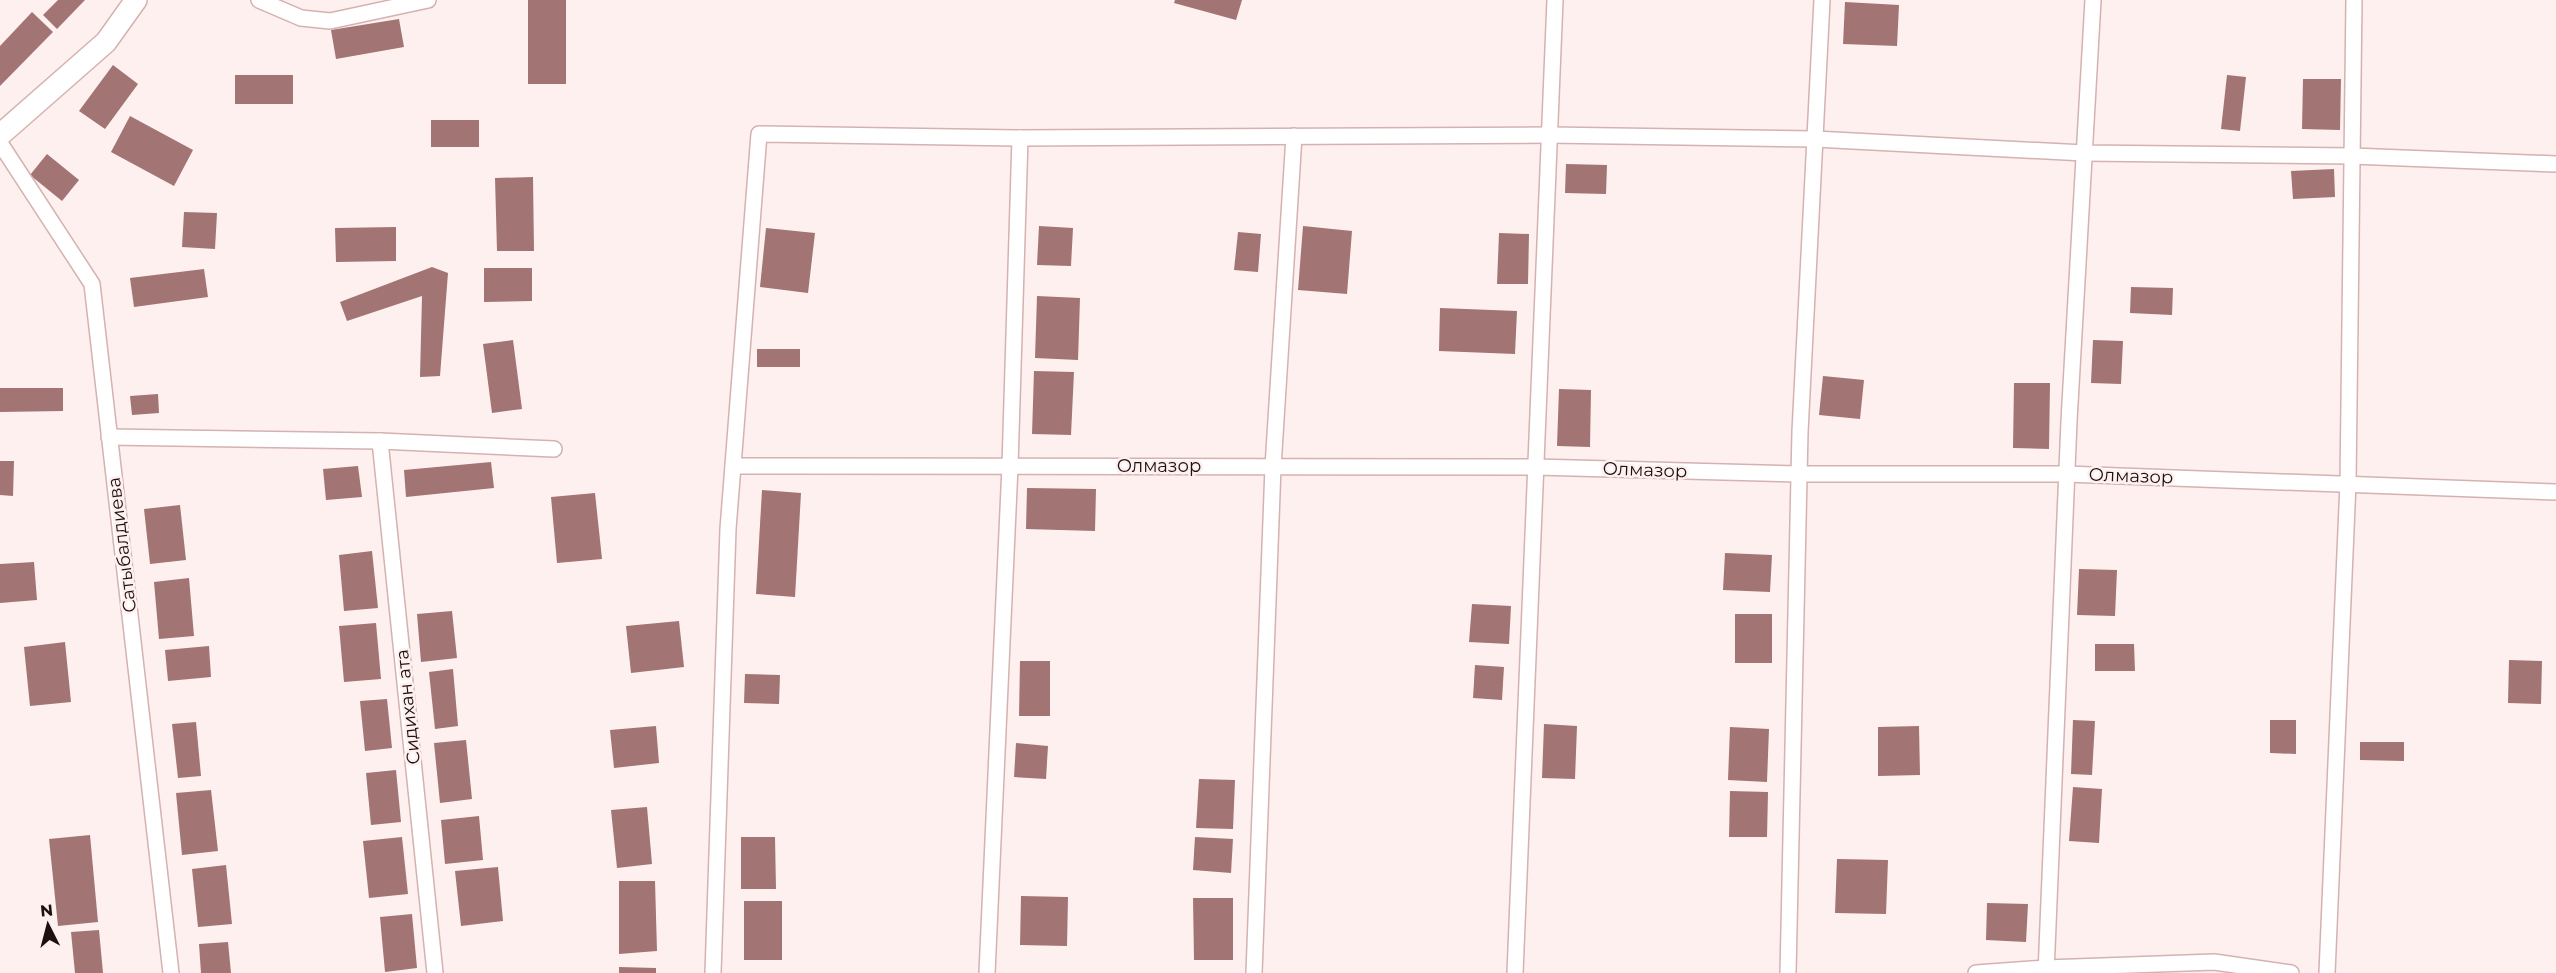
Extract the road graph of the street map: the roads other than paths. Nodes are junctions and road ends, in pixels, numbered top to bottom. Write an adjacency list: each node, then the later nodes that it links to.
1 (136, 0): 8 (street)
2 (259, 0): 3 (street)
3 (428, 0)
4 (1555, 0): 9 (street)
5 (1822, 0): 12 (street)
6 (2092, 0): 14 (street)
7 (2354, 0): 15 (street)
8 (0, 135)
9 (1549, 135): 10 (street); 12 (street); 23 (street)
10 (1294, 136): 11 (street); 22 (street)
11 (1020, 138): 20 (street); 21 (street)
12 (1815, 139): 14 (street); 24 (street)
13 (0, 143): 17 (street, Сатыбалдиева)
14 (2084, 153): 15 (street); 25 (street)
15 (2352, 156): 16 (street); 26 (street)
16 (2556, 164)
17 (110, 437): 18 (street); 29 (street, Сатыбалдиева)
18 (380, 441): 19 (street); 30 (street, Сидихан ата)
19 (554, 449)
20 (733, 466): 21 (street, Олмазор); 31 (street)
21 (1010, 466): 22 (street, Олмазор); 32 (street)
22 (1273, 466): 23 (street, Олмазор); 33 (street)
23 (1536, 467): 24 (street, Олмазор); 34 (street)
24 (1799, 474): 25 (street, Олмазор); 35 (street)
25 (2066, 474): 26 (street, Олмазор); 28 (street)
26 (2348, 483): 27 (street, Олмазор); 38 (street)
27 (2556, 492)
28 (2046, 970): 36 (street); 37 (street)
29 (171, 973)
30 (435, 973)
31 (713, 973)
32 (987, 973)
33 (1254, 973)
34 (1515, 973)
35 (1788, 973)
36 (1976, 973)
37 (2291, 973)
38 (2327, 973)

